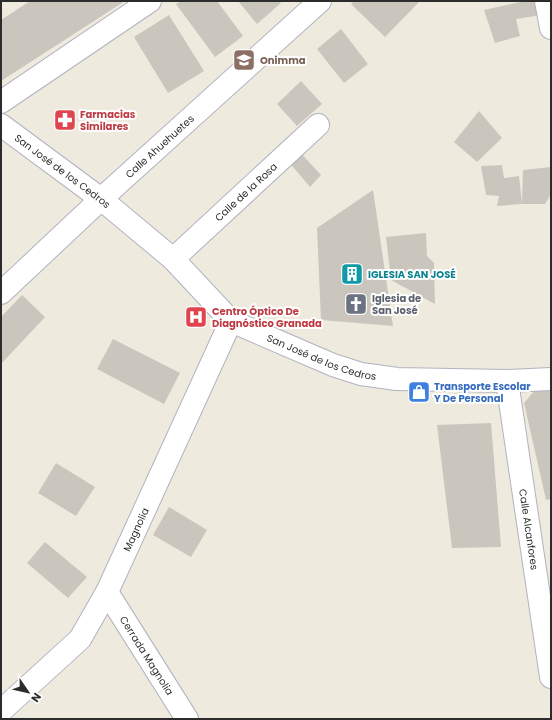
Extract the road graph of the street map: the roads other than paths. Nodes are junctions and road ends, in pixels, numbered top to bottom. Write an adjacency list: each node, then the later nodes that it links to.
1 (150, 1): 5 (street)
2 (320, 1): 8 (street, Calle Ahuehuetes)
3 (546, 1): 4 (street)
4 (551, 28)
5 (1, 102)
6 (318, 125): 9 (street, Calle de la Rosa)
7 (1, 126): 8 (street, San José de los Cedros)
8 (101, 199): 9 (street, San José de los Cedros); 10 (street, Calle Ahuehuetes)
9 (173, 259): 11 (street, San José de los Cedros)
10 (1, 293)
11 (231, 321): 13 (street, San José de los Cedros); 14 (street, Magnolia)
12 (551, 379): 13 (street, San José de los Cedros)
13 (507, 381): 15 (street, Calle Alcanfores)
14 (107, 592): 16 (street, Magnolia); 17 (street, Cerrada Magnolia)
15 (551, 677)
16 (1, 711)
17 (187, 719)

